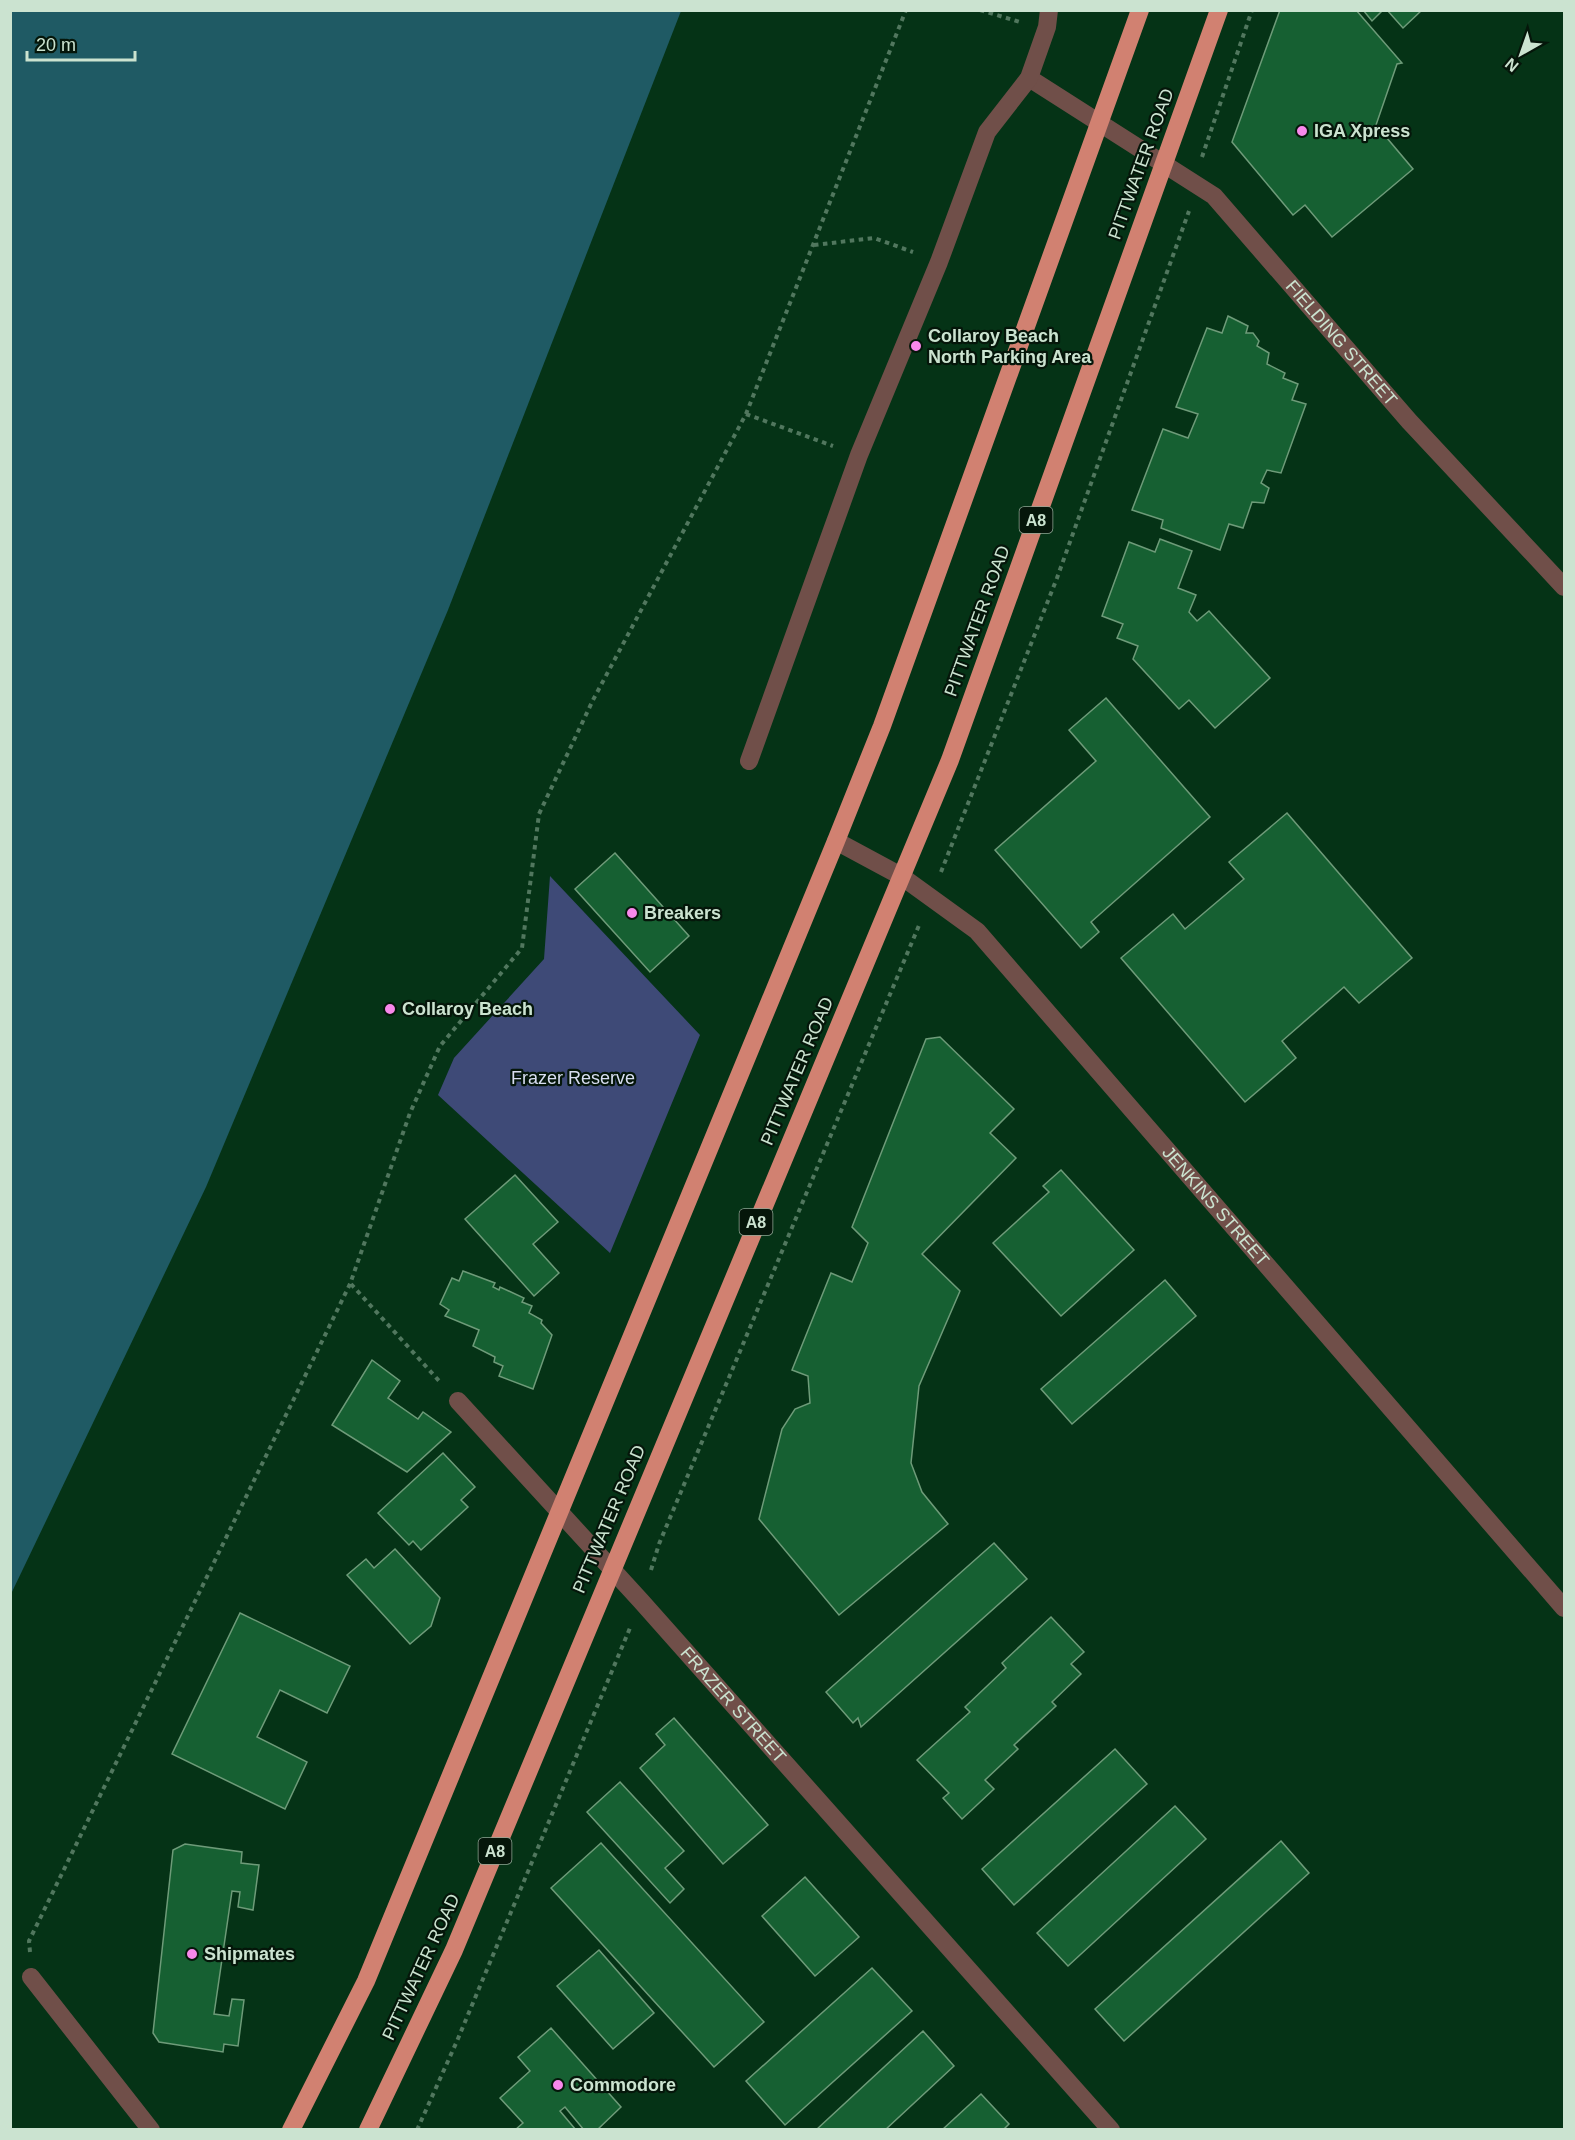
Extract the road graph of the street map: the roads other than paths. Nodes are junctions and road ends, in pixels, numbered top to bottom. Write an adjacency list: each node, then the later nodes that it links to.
1 (1140, 10): 5 (highway)
2 (1219, 10): 6 (highway, PITTWATER ROAD / A8)
3 (1048, 19): 4 (street)
4 (1029, 78): 5 (street, FIELDING STREET); 8 (street)
5 (1100, 123): 6 (street, FIELDING STREET); 9 (highway)
6 (1164, 162): 7 (street, FIELDING STREET); 10 (highway, PITTWATER ROAD / A8)
7 (1564, 587)
8 (749, 761)
9 (836, 841): 10 (street, JENKINS STREET); 12 (highway)
10 (901, 876): 13 (highway, PITTWATER ROAD / A8); 14 (street, JENKINS STREET)
11 (458, 1401): 12 (street, FRAZER STREET)
12 (559, 1513): 13 (street, FRAZER STREET); 17 (highway)
13 (611, 1569): 18 (highway, PITTWATER ROAD / A8); 19 (street, FRAZER STREET)
14 (1564, 1608)
15 (31, 1977): 16 (street)
16 (151, 2130)
17 (291, 2130)
18 (368, 2130)
19 (1111, 2130)

